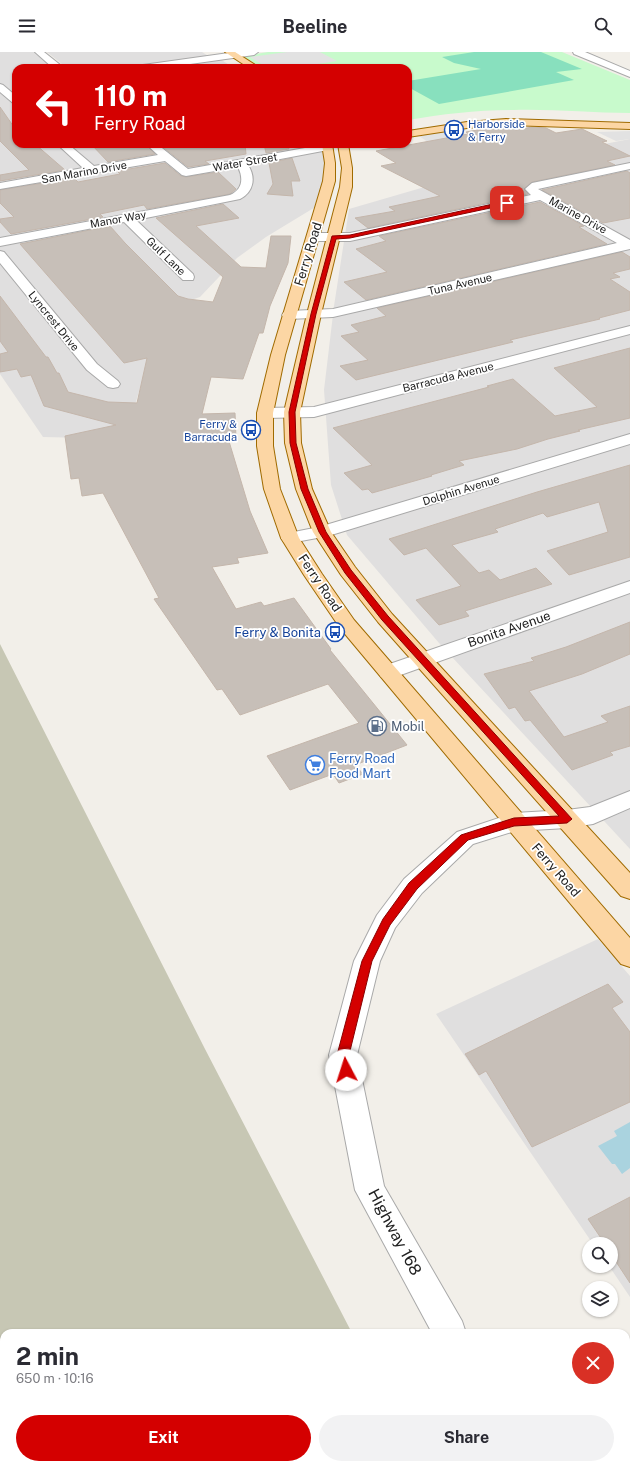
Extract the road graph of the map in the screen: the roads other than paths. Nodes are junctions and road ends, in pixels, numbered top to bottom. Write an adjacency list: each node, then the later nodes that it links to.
1 (39, 52): 5 (street)
2 (254, 52): 4 (street)
3 (577, 52): 9 (street)
4 (225, 54): 6 (street); 7 (main road); 8 (main road)
5 (54, 64)
6 (166, 64)
7 (235, 64)
8 (246, 64)
9 (630, 74)
10 (11, 82): 11 (street)
11 (0, 85): 12 (street)
12 (12, 97)
13 (450, 117): 15 (main road)
14 (630, 117): 15 (main road)
15 (544, 118): 18 (main road); 19 (main road)
16 (428, 121): 17 (main road)
17 (412, 123)
18 (630, 126)
19 (412, 133)
20 (66, 148): 28 (street)
21 (156, 148): 25 (street)
22 (322, 148): 26 (street, Water Street)
23 (337, 148): 34 (main road, Ferry Road)
24 (339, 148): 35 (main road, Ferry Road)
25 (167, 157): 26 (street, Water Street); 28 (street, San Marino Drive)
26 (240, 163): 31 (street, Manor Way)
27 (630, 166): 30 (street)
28 (91, 170): 29 (street, San Marino Drive)
29 (0, 186)
30 (539, 190): 33 (street, Marine Drive); 35 (street)
31 (127, 218): 36 (street, Manor Way); 39 (street, Gulf Lane)
32 (629, 230): 33 (street)
33 (612, 234): 37 (street, Marine Drive)
34 (313, 237): 35 (street); 41 (main road, Ferry Road)
35 (334, 237): 40 (main road, Ferry Road)
36 (0, 242)
37 (630, 244): 40 (street, Tuna Avenue)
38 (0, 255): 43 (street, Lyncrest Drive)
39 (188, 277)
40 (314, 314): 41 (street, Tuna Avenue); 44 (main road, Ferry Road)
41 (289, 315): 45 (main road, Ferry Road)
42 (630, 330): 44 (street, Barracuda Avenue)
43 (113, 384)
44 (292, 412): 45 (street, Barracuda Avenue); 47 (main road, Ferry Road)
45 (265, 413): 48 (main road, Ferry Road)
46 (630, 439): 47 (street, Dolphin Avenue)
47 (322, 532): 48 (street, Dolphin Avenue); 50 (main road, Ferry Road)
48 (290, 538): 51 (main road, Ferry Road)
49 (630, 587): 50 (street, Bonita Avenue)
50 (423, 660): 51 (street, Bonita Avenue); 53 (main road, Ferry Road)
51 (388, 672): 54 (main road, Ferry Road)
52 (630, 799): 53 (street, Highway 168)
53 (567, 819): 54 (street, Highway 168); 55 (main road, Ferry Road)
54 (514, 822): 56 (main road, Ferry Road); 57 (street, Highway 168)
55 (630, 889)
56 (630, 956)
57 (448, 1329)

